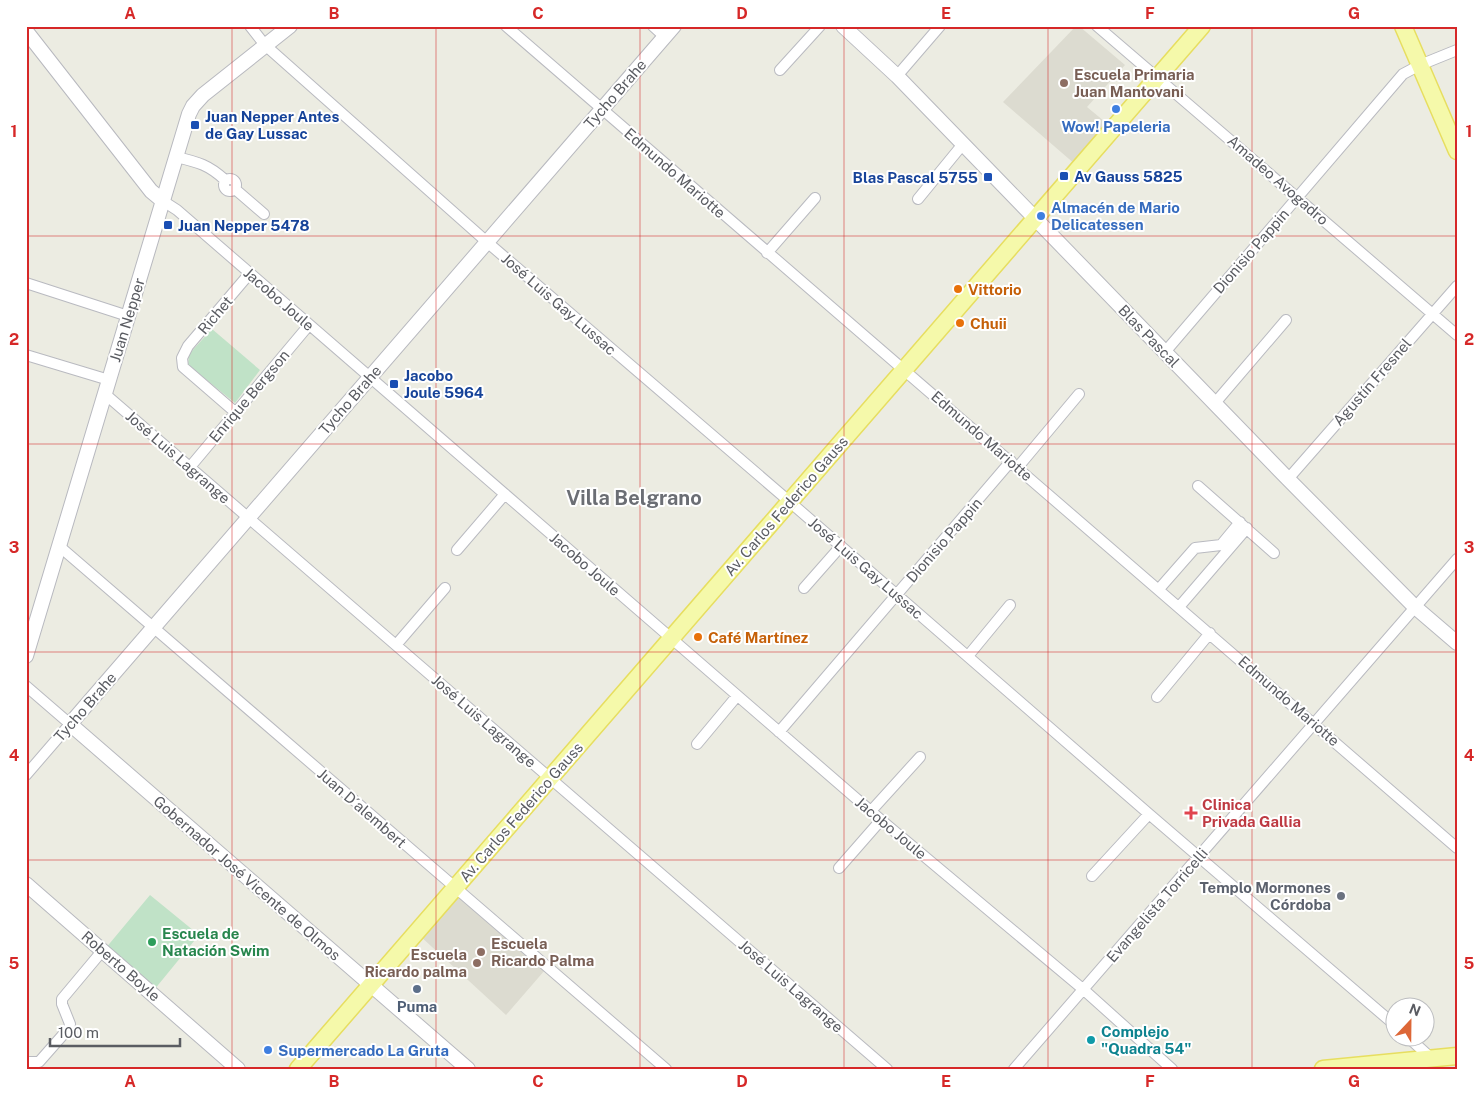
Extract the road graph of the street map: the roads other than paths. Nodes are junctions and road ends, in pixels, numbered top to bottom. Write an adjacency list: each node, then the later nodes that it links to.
1 (250, 26): 14 (street, José Luis Gay Lussac)
2 (290, 26): 14 (main road, Juan Nepper)
3 (506, 26): 20 (street, Edmundo Mariotte)
4 (652, 26): 13 (street)
5 (820, 26): 17 (street)
6 (843, 26): 18 (main road, Blas Pascal)
7 (940, 26): 18 (street)
8 (1098, 26): 19 (street, Amadeo Avogadro)
9 (1202, 26): 19 (main road, Av. Carlos Federico Gauss)
10 (1403, 26): 16 (main road)
11 (1414, 26): 16 (main road)
12 (26, 31): 28 (main road, Jacobo Joule)
13 (669, 31): 20 (main road, Tycho Brahe)
14 (265, 45): 24 (main road, Juan Nepper); 31 (street, José Luis Gay Lussac)
15 (1457, 50): 16 (street, Dionisio Pappin)
16 (1424, 63): 21 (main road); 23 (main road); 26 (street, Dionisio Pappin)
17 (780, 70)
18 (897, 76): 22 (main road, Blas Pascal)
19 (1158, 77): 26 (street, Amadeo Avogadro); 30 (main road, Av. Carlos Federico Gauss)
20 (601, 109): 31 (main road, Tycho Brahe); 32 (street, Edmundo Mariotte)
21 (1457, 129)
22 (963, 144): 27 (street); 30 (main road, Blas Pascal)
23 (1457, 151)
24 (176, 157): 28 (main road, Juan Nepper); 29 (street)
25 (815, 198): 32 (street)
26 (1298, 198): 36 (street, Amadeo Avogadro); 41 (street, Dionisio Pappin)
27 (918, 199)
28 (163, 201): 33 (street, Jacobo Joule); 37 (main road, Juan Nepper)
29 (264, 214)
30 (1035, 219): 41 (main road, Blas Pascal); 43 (main road, Av. Carlos Federico Gauss)
31 (487, 242): 44 (main road, Tycho Brahe); 55 (street, José Luis Gay Lussac)
32 (767, 253): 43 (street, Edmundo Mariotte)
33 (250, 274): 39 (street, Jacobo Joule); 49 (street, Richet)
34 (26, 283): 37 (street)
35 (1457, 286): 36 (street, Agustín Fresnel)
36 (1432, 314): 40 (street, Amadeo Avogadro); 52 (street, Agustín Fresnel)
37 (128, 316): 45 (main road, Juan Nepper)
38 (1286, 320): 48 (street)
39 (309, 325): 44 (street, Jacobo Joule); 49 (street, Enrique Bergson)
40 (1457, 335)
41 (1164, 352): 48 (main road, Blas Pascal)
42 (26, 355): 45 (street)
43 (905, 369): 50 (street, Edmundo Mariotte); 55 (main road, Av. Carlos Federico Gauss)
44 (370, 377): 54 (street, Jacobo Joule); 56 (main road, Tycho Brahe)
45 (109, 380): 46 (main road, Juan Nepper)
46 (105, 394): 51 (street, José Luis Lagrange); 58 (main road, Juan Nepper)
47 (1079, 394): 50 (street, Dionisio Pappin)
48 (1215, 403): 52 (main road, Blas Pascal)
49 (235, 412): 51 (street, Enrique Bergson)
50 (1014, 464): 66 (street, Edmundo Mariotte); 67 (street, Dionisio Pappin)
51 (190, 467): 56 (street, José Luis Lagrange)
52 (1288, 479): 70 (main road, Blas Pascal)
53 (1198, 486): 57 (street)
54 (505, 494): 61 (street); 73 (street, Jacobo Joule)
55 (790, 502): 59 (street, José Luis Gay Lussac); 73 (main road, Av. Carlos Federico Gauss)
56 (248, 517): 71 (main road, Tycho Brahe); 75 (street, José Luis Lagrange)
57 (1244, 525): 60 (street); 62 (street)
58 (59, 546): 71 (street, Juan D´alembert); 76 (main road, Juan Nepper)
59 (841, 546): 65 (street); 67 (street, José Luis Gay Lussac)
60 (1225, 548): 66 (street); 69 (street)
61 (457, 550)
62 (1274, 553)
63 (1457, 559): 70 (street, Evangelista Torricelli)
64 (445, 588): 75 (street)
65 (804, 588)
66 (1159, 589): 69 (street, Edmundo Mariotte)
67 (897, 595): 77 (street, José Luis Gay Lussac); 83 (street, Dionisio Pappin)
68 (1010, 605): 77 (street)
69 (1180, 607): 72 (street, Edmundo Mariotte)
70 (1415, 607): 74 (main road, Blas Pascal); 81 (street, Evangelista Torricelli)
71 (153, 627): 82 (main road, Tycho Brahe); 96 (street, Juan D´alembert)
72 (1210, 633): 80 (street); 81 (street, Edmundo Mariotte)
73 (671, 638): 79 (street, Jacobo Joule); 87 (main road, Av. Carlos Federico Gauss)
74 (1457, 643)
75 (396, 645): 87 (street, José Luis Lagrange)
76 (26, 656)
77 (968, 656): 89 (street, José Luis Gay Lussac)
78 (26, 686): 82 (street, Gobernador José Vicente de Olmos)
79 (737, 696): 83 (street, Jacobo Joule); 84 (street)
80 (1157, 697)
81 (1314, 723): 91 (street, Edmundo Mariotte); 92 (street, Evangelista Torricelli)
82 (70, 724): 86 (street, Tycho Brahe); 98 (main road, Gobernador José Vicente de Olmos)
83 (780, 732): 88 (street, Jacobo Joule)
84 (697, 744)
85 (920, 757): 88 (street)
86 (26, 775)
87 (550, 778): 96 (main road, Av. Carlos Federico Gauss); 110 (street, José Luis Lagrange)
88 (871, 811): 90 (street, Jacobo Joule)
89 (1148, 814): 92 (street, José Luis Gay Lussac); 94 (street)
90 (881, 820): 93 (street); 99 (street, Jacobo Joule)
91 (1457, 848)
92 (1198, 856): 99 (street, Evangelista Torricelli); 100 (street, José Luis Gay Lussac)
93 (839, 868)
94 (1092, 876)
95 (26, 884): 97 (main road, Roberto Boyle)
96 (455, 888): 98 (main road, Av. Carlos Federico Gauss); 109 (street, Juan D´alembert)
97 (103, 950): 104 (street); 106 (main road, Roberto Boyle)
98 (370, 985): 107 (main road, Av. Carlos Federico Gauss); 108 (main road, Gobernador José Vicente de Olmos)
99 (1084, 990): 111 (street, Evangelista Torricelli); 112 (street, Jacobo Joule)
100 (1386, 1017)
101 (1420, 1048): 103 (street)
102 (1457, 1056): 103 (main road)
103 (1431, 1058): 105 (main road)
104 (26, 1062)
105 (1347, 1068): 113 (main road)
106 (238, 1069)
107 (298, 1069)
108 (468, 1069)
109 (666, 1069)
110 (887, 1069)
111 (1014, 1069)
112 (1172, 1069)
113 (1323, 1069)

